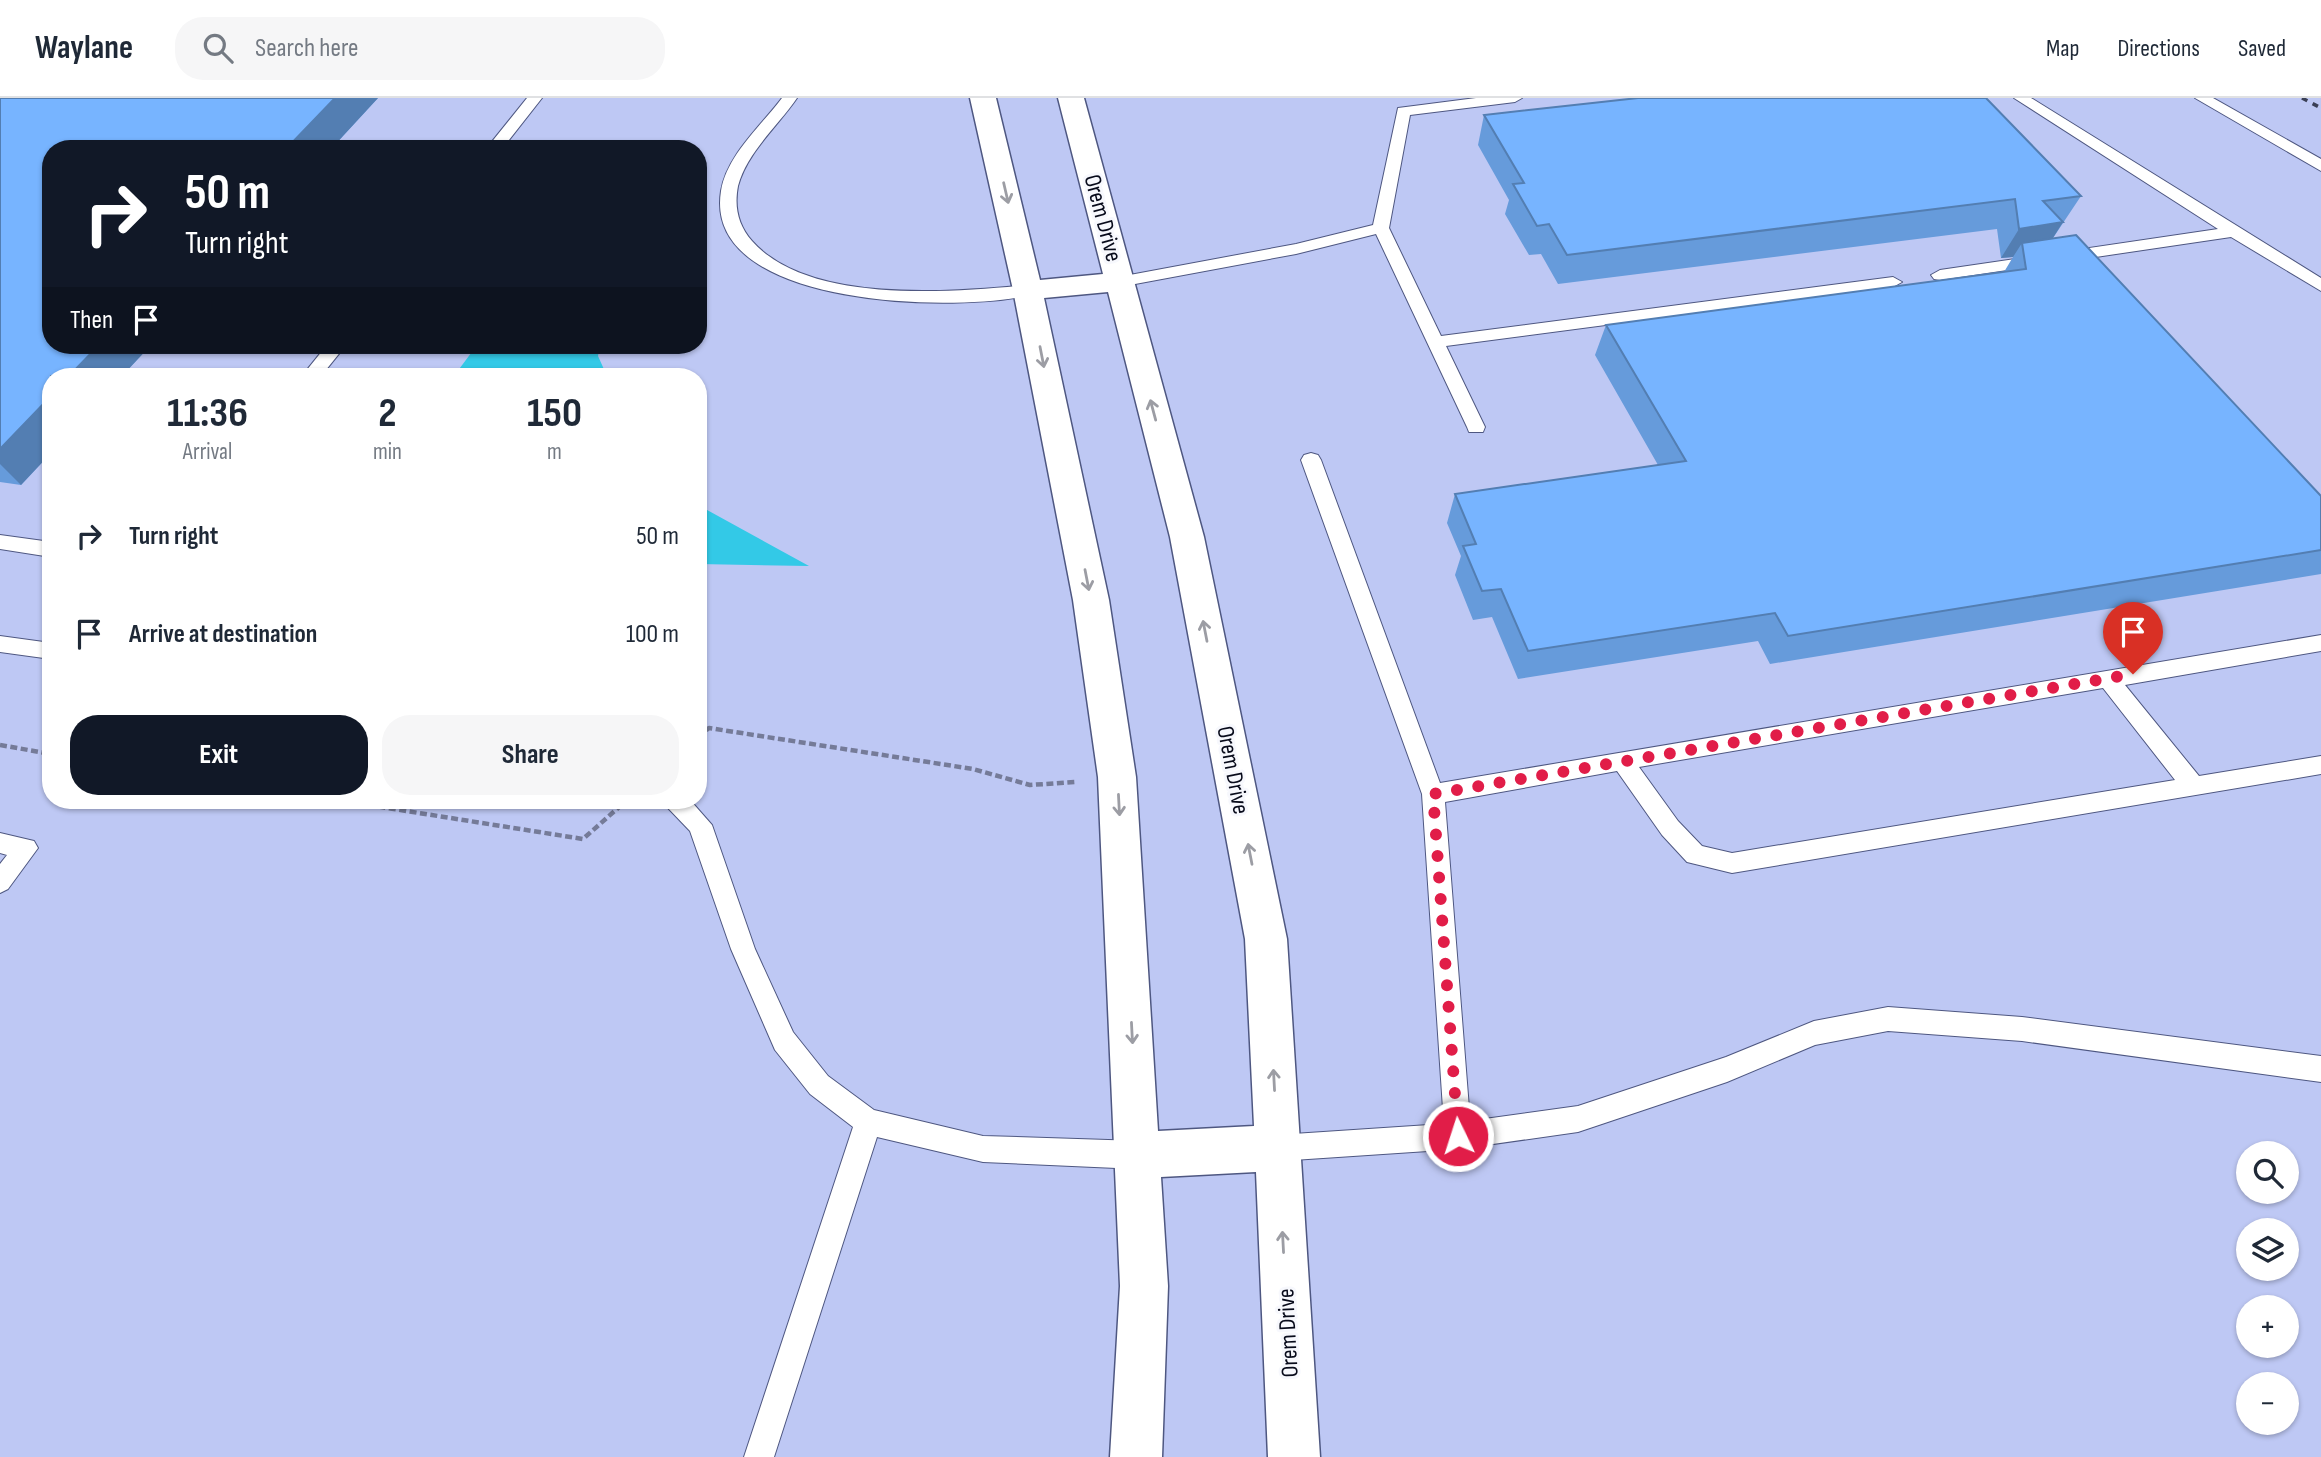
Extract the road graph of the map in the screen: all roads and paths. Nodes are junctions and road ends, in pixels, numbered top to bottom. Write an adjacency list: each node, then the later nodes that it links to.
1 (535, 98): 8 (lane)
2 (790, 98): 16 (lane)
3 (983, 98): 16 (main road, one-way to 16)
4 (1071, 98): 13 (main road, Orem Drive)
5 (1515, 98): 10 (lane)
6 (2021, 98): 11 (lane)
7 (2202, 98): 9 (lane)
8 (501, 140)
9 (2321, 166)
10 (1381, 228): 13 (lane); 17 (lane)
11 (2235, 231): 12 (lane); 15 (lane)
12 (1940, 275)
13 (1119, 282): 16 (main road); 44 (main road, Orem Drive, one-way to 13)
14 (1893, 282): 17 (lane)
15 (2321, 286)
16 (1028, 290): 33 (main road, one-way to 33)
17 (1437, 342): 20 (lane)
18 (329, 354): 19 (lane)
19 (318, 368)
20 (1476, 427)
21 (1311, 460): 35 (lane)
22 (0, 542): 23 (lane)
23 (42, 549)
24 (2321, 643): 27 (lane)
25 (0, 644): 26 (lane)
26 (42, 650)
27 (2107, 678): 31 (lane); 34 (lane)
28 (707, 730): 33 (path)
29 (0, 746): 30 (path)
30 (42, 753)
31 (1622, 761): 34 (lane); 35 (lane)
32 (2321, 765): 34 (lane)
33 (1117, 777): 45 (main road, one-way to 45)
34 (2194, 787)
35 (1433, 794): 43 (lane)
36 (394, 809): 37 (path)
37 (617, 809)
38 (684, 809): 42 (lane)
39 (0, 843): 40 (lane)
40 (0, 882)
41 (2321, 1069): 43 (lane)
42 (867, 1122): 45 (lane); 46 (lane)
43 (1458, 1136): 44 (lane)
44 (1278, 1148): 45 (main road); 48 (main road, Orem Drive, one-way to 44)
45 (1139, 1155): 47 (main road)
46 (760, 1457)
47 (1136, 1457)
48 (1294, 1457)

